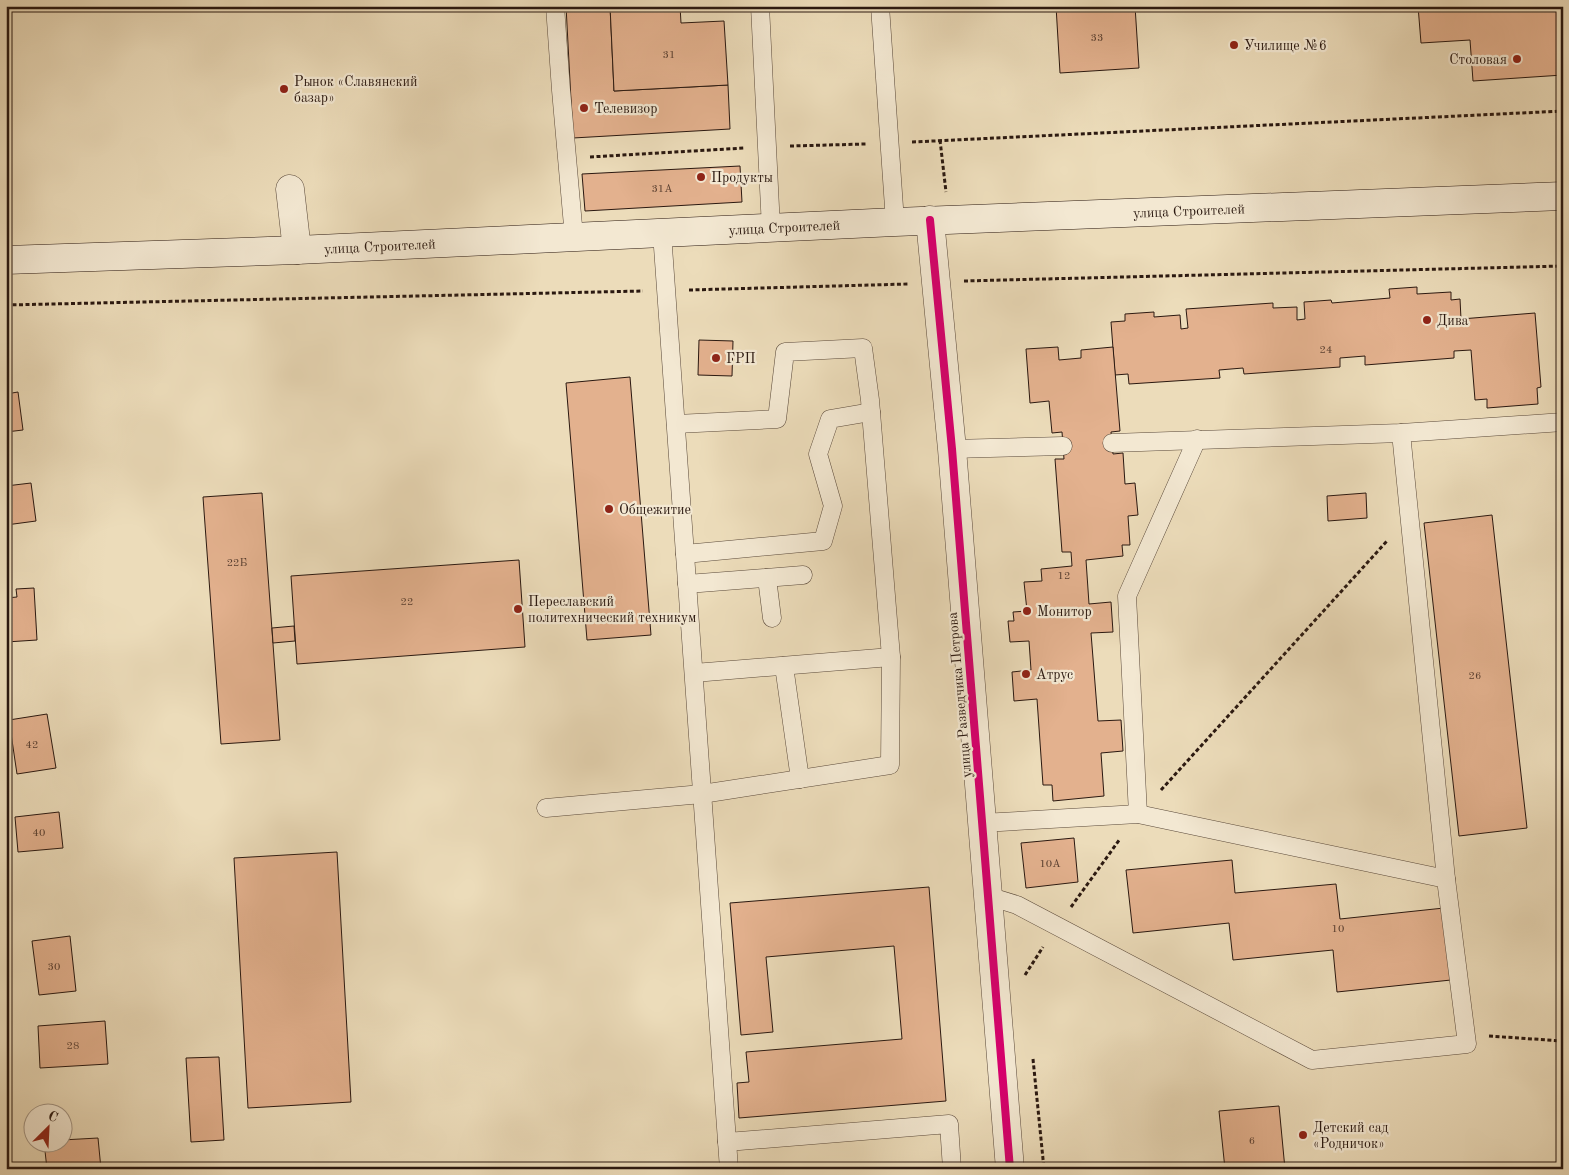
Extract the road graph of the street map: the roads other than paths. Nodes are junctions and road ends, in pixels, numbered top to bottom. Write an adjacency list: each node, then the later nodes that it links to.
1 (555, 6): 10 (lane)
2 (760, 6): 8 (lane)
3 (880, 6): 7 (lane)
4 (290, 189): 11 (main road)
5 (1562, 201): 6 (main road, улица Строителей)
6 (930, 220): 7 (main road, улица Строителей); 20 (main road, улица Разведчика Петрова)
7 (894, 222): 8 (main road, улица Строителей)
8 (771, 228): 9 (main road, улица Строителей)
9 (662, 233): 10 (main road, улица Строителей); 15 (lane)
10 (574, 237): 11 (main road, улица Строителей)
11 (297, 250): 12 (main road, улица Строителей)
12 (6, 260)
13 (871, 412): 15 (lane); 21 (lane); 26 (lane)
14 (1563, 422): 16 (lane)
15 (676, 424): 21 (lane)
16 (1401, 433): 17 (lane); 34 (lane)
17 (1197, 439): 18 (lane); 32 (lane)
18 (1112, 443)
19 (1063, 446): 20 (lane)
20 (952, 449): 33 (main road, улица Разведчика Петрова)
21 (685, 554): 24 (lane)
22 (803, 575): 23 (lane)
23 (767, 578): 24 (lane); 25 (lane)
24 (687, 584): 28 (lane)
25 (772, 618)
26 (891, 658): 27 (lane); 29 (lane)
27 (784, 666): 28 (lane); 29 (lane)
28 (694, 673): 30 (lane)
29 (800, 780): 30 (lane)
30 (702, 794): 31 (lane); 36 (lane)
31 (546, 808)
32 (1138, 814): 33 (lane); 34 (lane)
33 (982, 822): 35 (main road, улица Разведчика Петрова)
34 (1446, 879): 35 (lane)
35 (988, 896): 39 (main road, улица Разведчика Петрова)
36 (727, 1142): 37 (lane); 38 (lane)
37 (729, 1169)
38 (952, 1169)
39 (1010, 1169)

